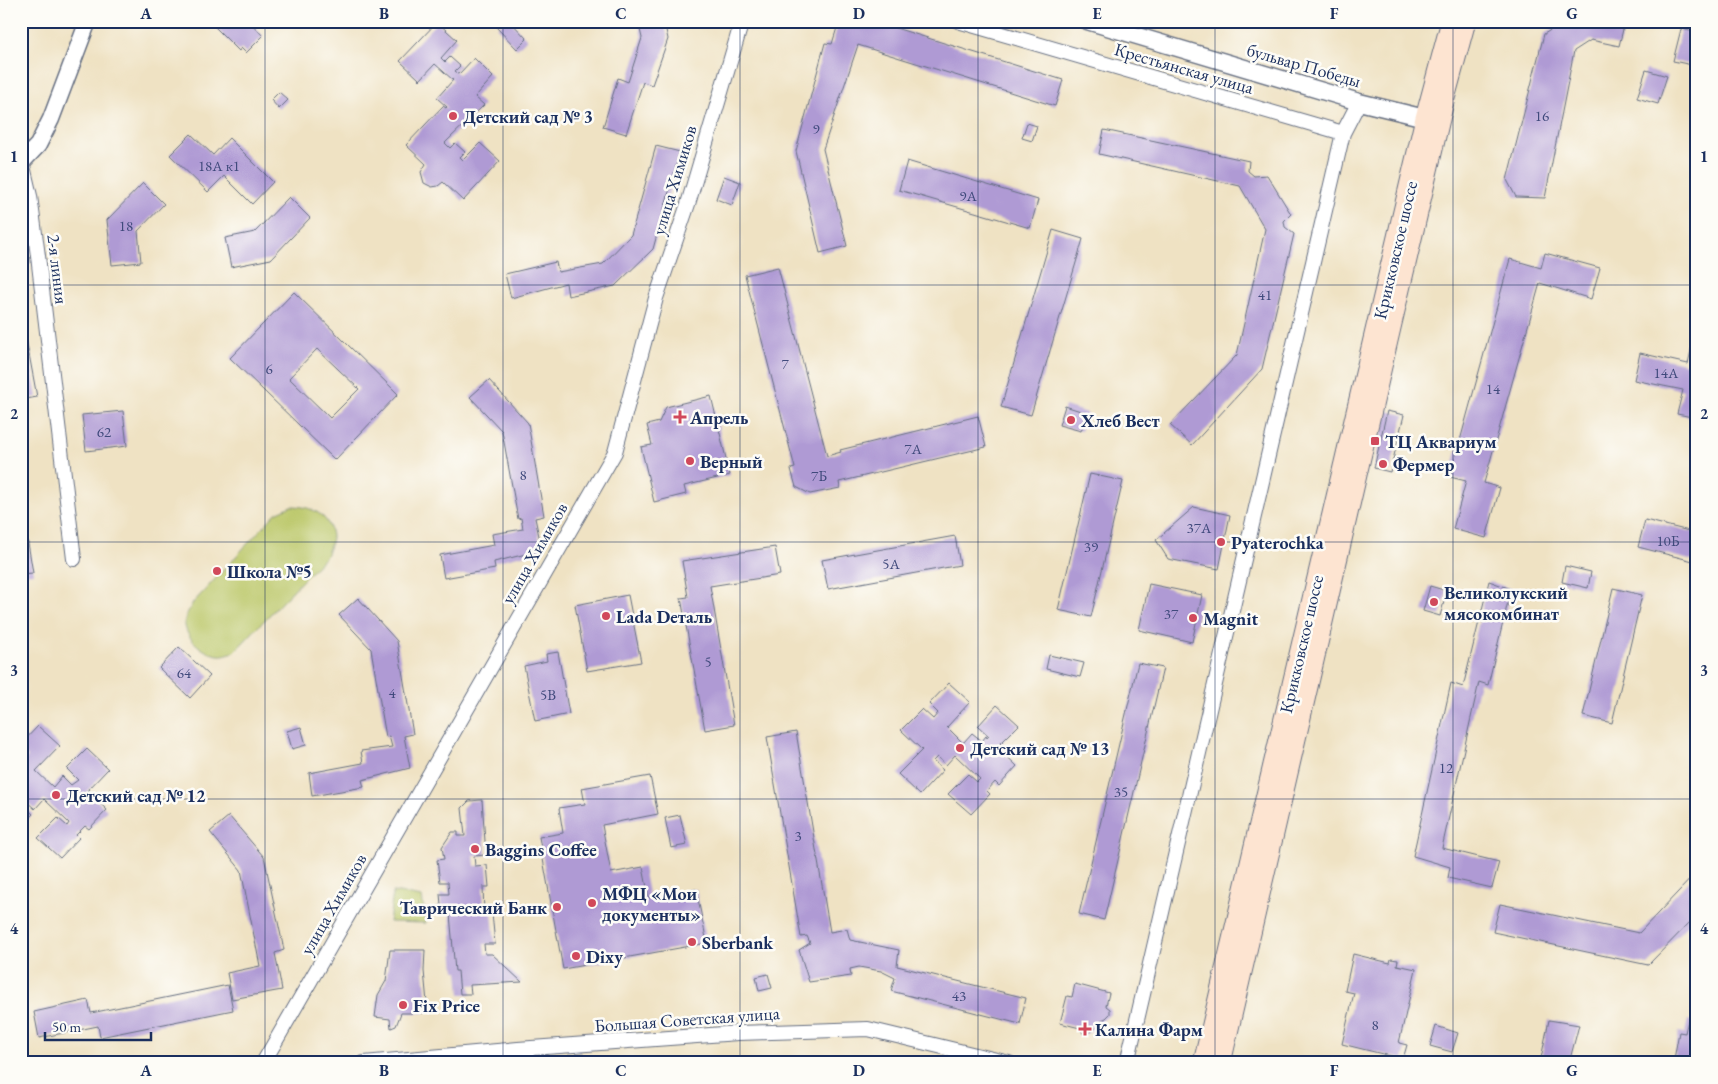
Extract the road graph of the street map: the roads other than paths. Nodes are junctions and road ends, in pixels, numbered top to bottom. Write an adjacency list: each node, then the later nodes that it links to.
1 (88, 21): 10 (street)
2 (742, 21): 13 (street, улица Химиков)
3 (958, 21): 9 (street, Крестьянская улица)
4 (1087, 21): 7 (street, бульвар Победы)
5 (1451, 21): 8 (main road, Крикковское шоссе)
6 (1466, 21): 18 (main road)
7 (1359, 102): 8 (street, бульвар Победы); 9 (street)
8 (1425, 118): 17 (main road, Крикковское шоссе)
9 (1343, 133): 16 (street)
10 (22, 162): 11 (street, 2-я линия)
11 (74, 559)
12 (519, 1056): 14 (street, Большая Советская улица); 15 (street, Большая Советская улица)
13 (263, 1063)
14 (364, 1063)
15 (1010, 1063)
16 (1127, 1063)
17 (1203, 1063)
18 (1221, 1063)

